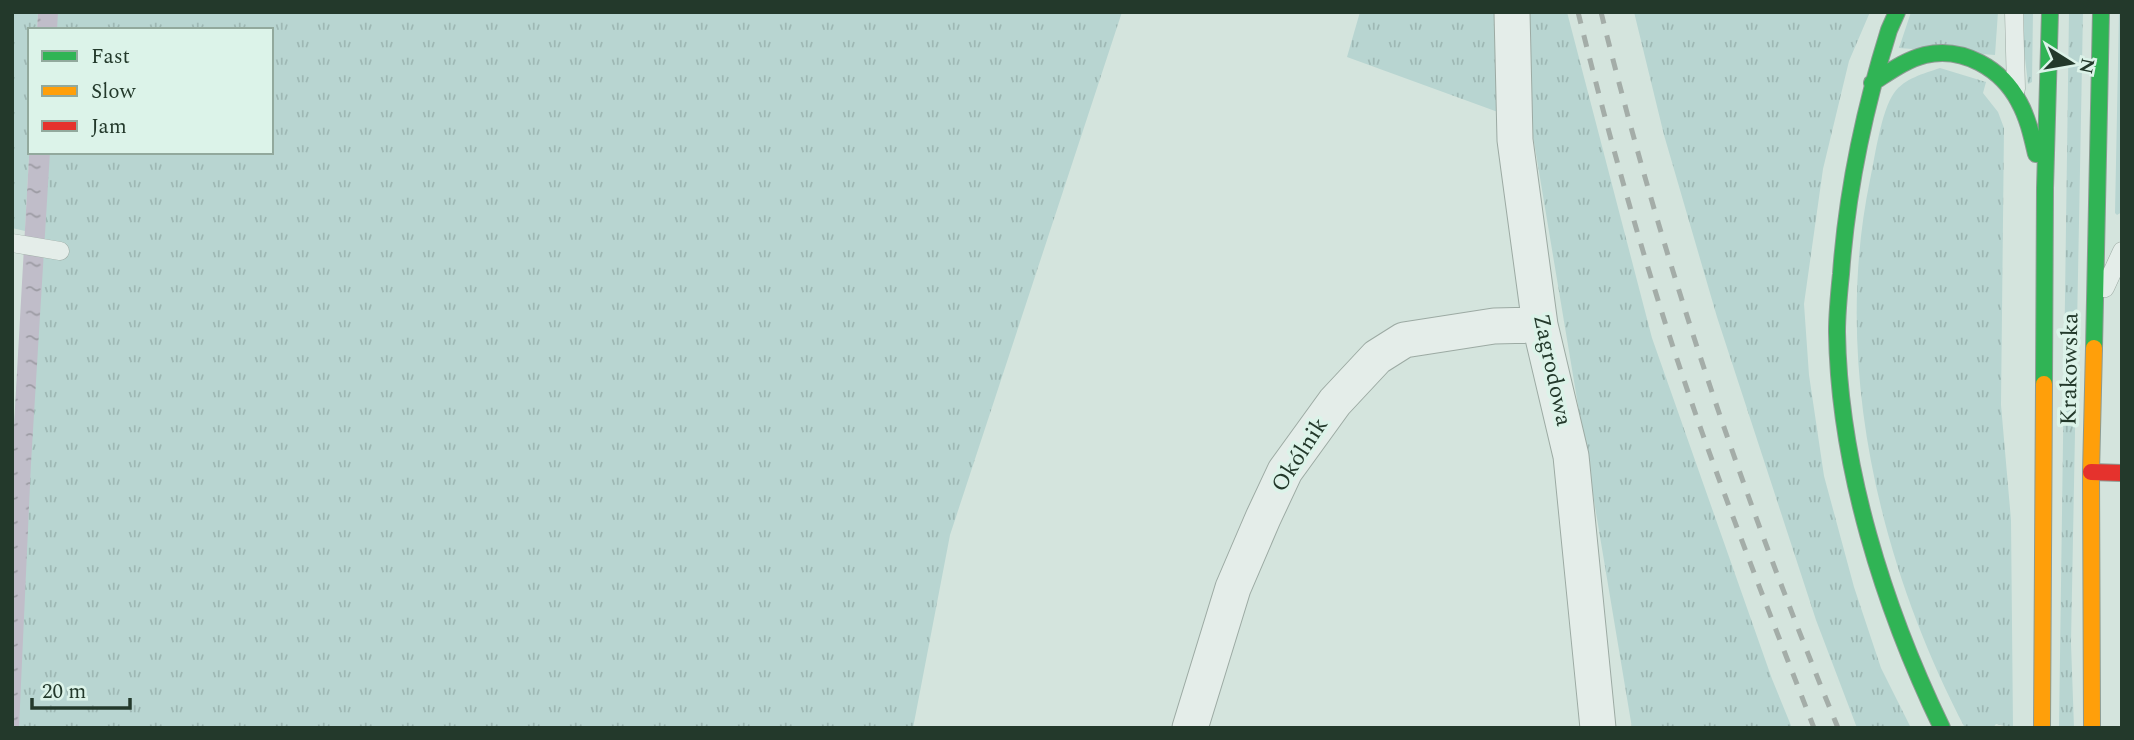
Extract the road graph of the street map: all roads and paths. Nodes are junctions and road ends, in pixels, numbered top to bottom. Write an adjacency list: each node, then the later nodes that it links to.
1 (1512, 12): 13 (street, Zagrodowa)
2 (1897, 12): 6 (main road)
3 (2014, 12): 7 (lane)
4 (2050, 12): 8 (main road, Krakowska)
5 (2101, 12): 12 (main road, Krakowska)
6 (1872, 83): 7 (main road); 18 (main road)
7 (2017, 98): 8 (main road)
8 (2045, 188): 19 (main road, Krakowska)
9 (12, 243): 10 (lane)
10 (61, 251)
11 (2122, 251): 12 (lane)
12 (2094, 310): 14 (main road, Krakowska)
13 (1541, 325): 16 (street, Okólnik); 17 (street, Zagrodowa)
14 (2091, 472): 15 (main road); 20 (main road, Krakowska)
15 (2122, 473)
16 (1190, 728)
17 (1598, 728)
18 (1942, 728)
19 (2042, 728)
20 (2092, 728)

